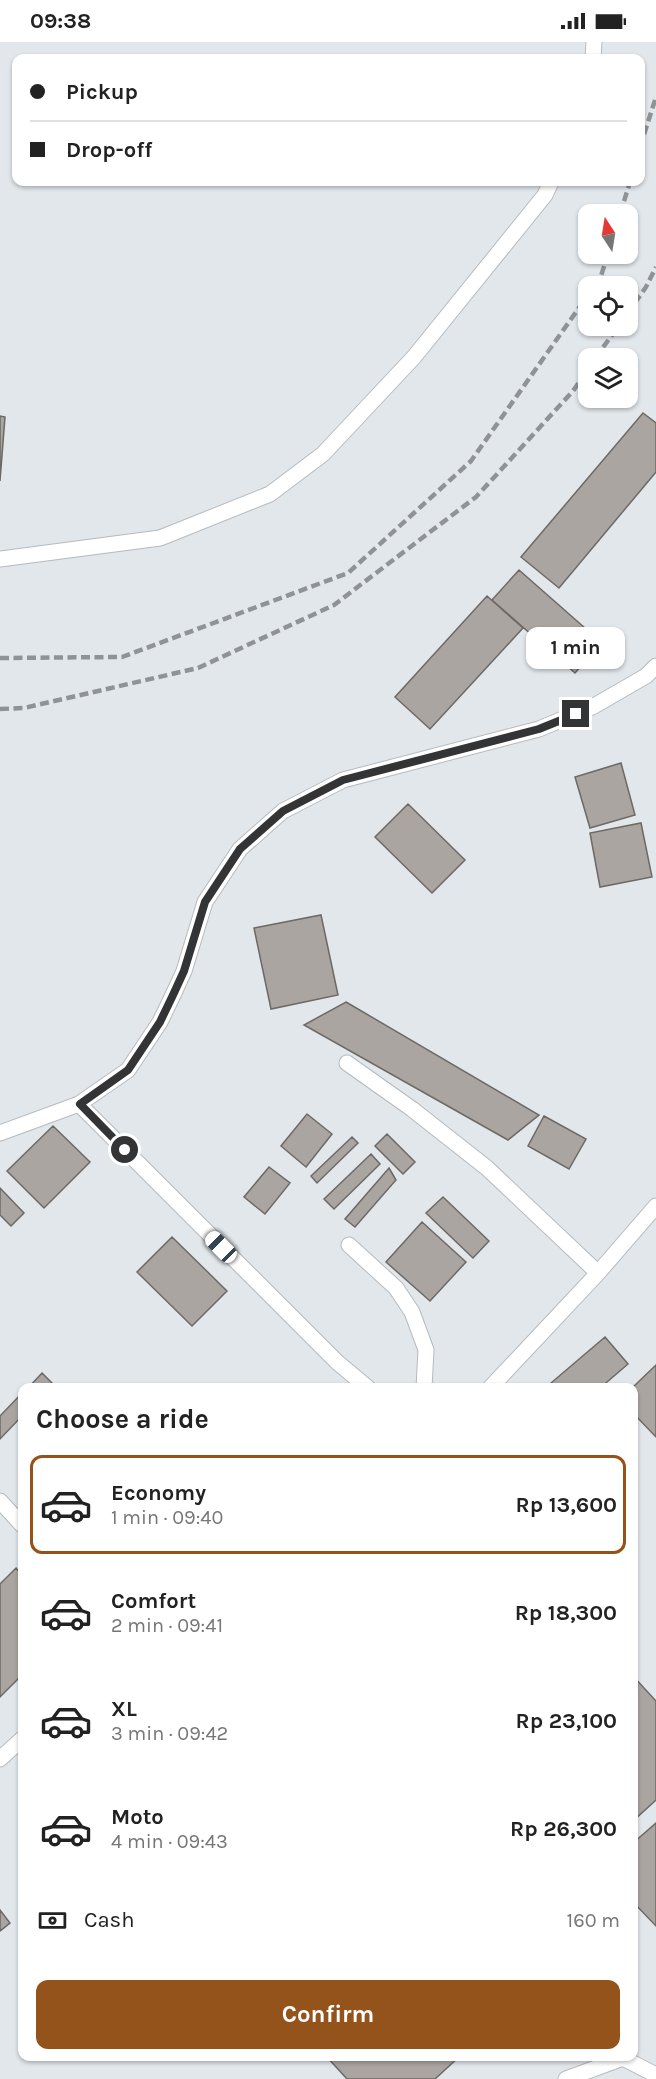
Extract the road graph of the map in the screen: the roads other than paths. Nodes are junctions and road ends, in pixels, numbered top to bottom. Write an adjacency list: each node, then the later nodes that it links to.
1 (549, 186): 2 (lane)
2 (0, 559)
3 (656, 666): 5 (lane)
4 (347, 1063): 9 (lane)
5 (80, 1104): 6 (lane); 10 (lane)
6 (0, 1133)
7 (656, 1206): 9 (lane)
8 (350, 1245): 11 (lane)
9 (598, 1273): 12 (lane)
10 (362, 1383)
11 (424, 1383)
12 (495, 1383)
13 (0, 1501): 14 (lane)
14 (18, 1521)
15 (18, 1743): 16 (lane)
16 (0, 1759)
17 (612, 2061): 20 (lane)
18 (630, 2061): 19 (lane)
19 (656, 2074)
20 (566, 2079)

